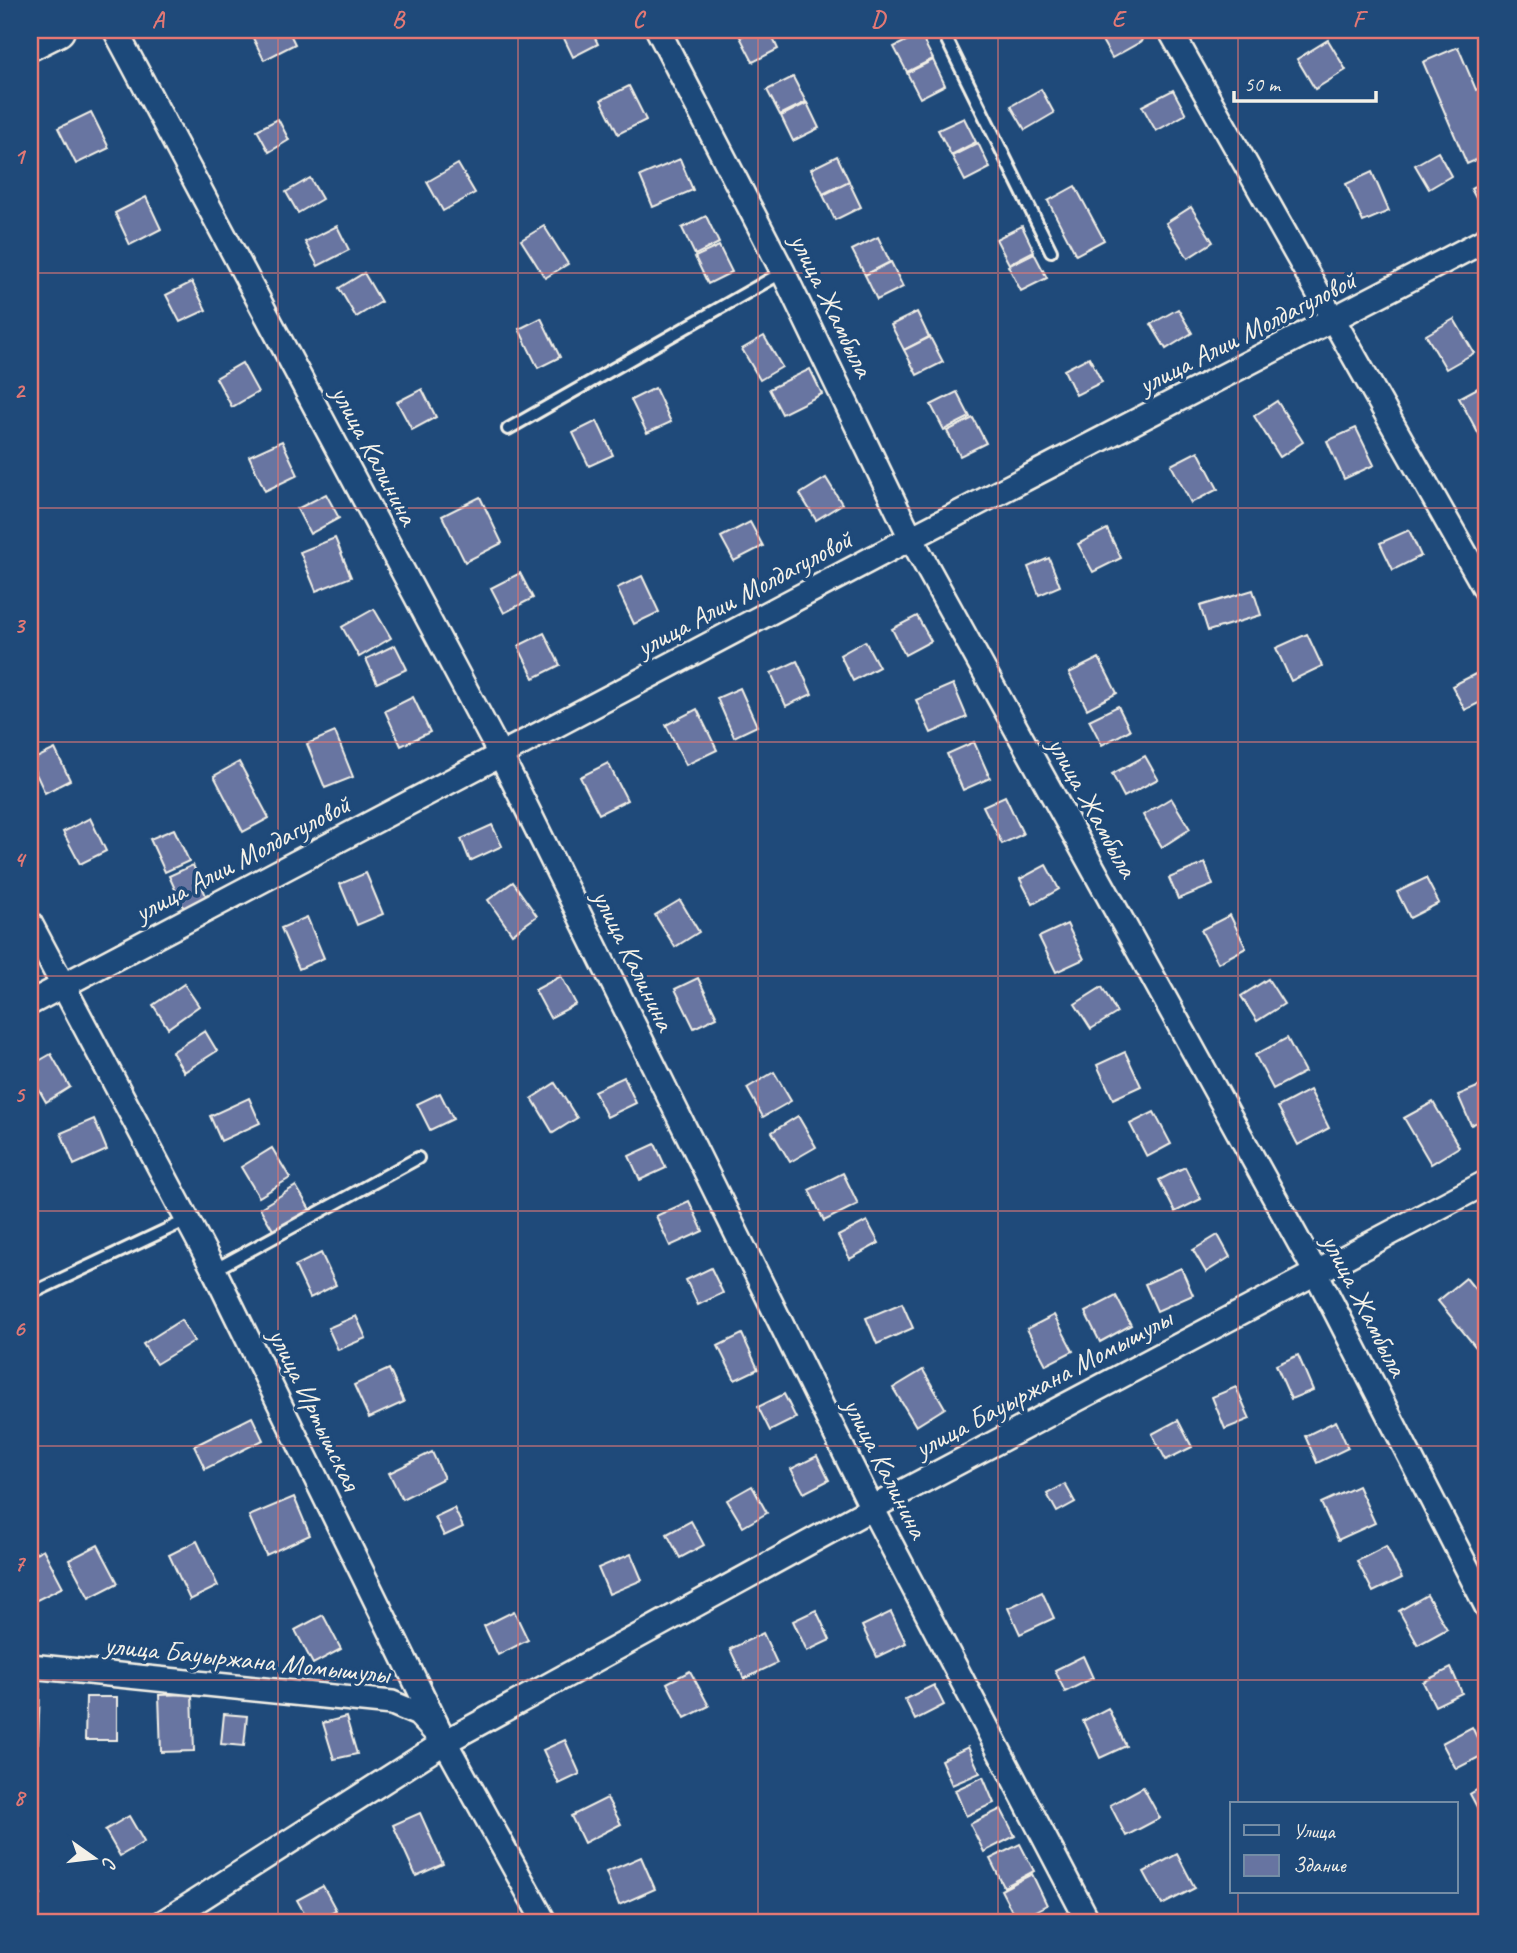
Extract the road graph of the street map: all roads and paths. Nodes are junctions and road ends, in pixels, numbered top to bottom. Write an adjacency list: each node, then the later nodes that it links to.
1 (58, 30): 6 (street)
2 (115, 30): 14 (street, улица Калинина)
3 (658, 30): 9 (street, улица Жамбыла)
4 (943, 30): 8 (lane)
5 (1170, 30): 10 (street)
6 (30, 44)
7 (1487, 239): 10 (street, улица Алии Молдагуловой)
8 (1051, 251)
9 (783, 272): 11 (lane); 12 (street, улица Жамбыла)
10 (1333, 322): 12 (street, улица Алии Молдагуловой); 13 (street)
11 (508, 429)
12 (911, 538): 14 (street, улица Алии Молдагуловой); 22 (street, улица Жамбыла)
13 (1487, 592)
14 (500, 754): 16 (street, улица Алии Молдагуловой); 24 (street, улица Калинина)
15 (30, 923): 16 (street, улица Иртышская)
16 (63, 987): 17 (street, улица Алии Молдагуловой); 20 (street, улица Иртышская)
17 (30, 1003)
18 (418, 1158): 21 (lane)
19 (1487, 1182): 22 (street, улица Бауыржана Момышулы)
20 (187, 1220): 21 (street, улица Иртышская); 23 (lane)
21 (214, 1270): 27 (street, улица Иртышская)
22 (1315, 1271): 24 (street, улица Бауыржана Момышулы); 25 (street, улица Жамбыла)
23 (30, 1294)
24 (872, 1508): 27 (street, улица Бауыржана Момышулы); 30 (street, улица Калинина)
25 (1487, 1607)
26 (30, 1666): 27 (street, улица Бауыржана Момышулы)
27 (445, 1742): 28 (street, улица Бауыржана Момышулы); 29 (street, улица Иртышская)
28 (162, 1923)
29 (545, 1923)
30 (1089, 1923)

